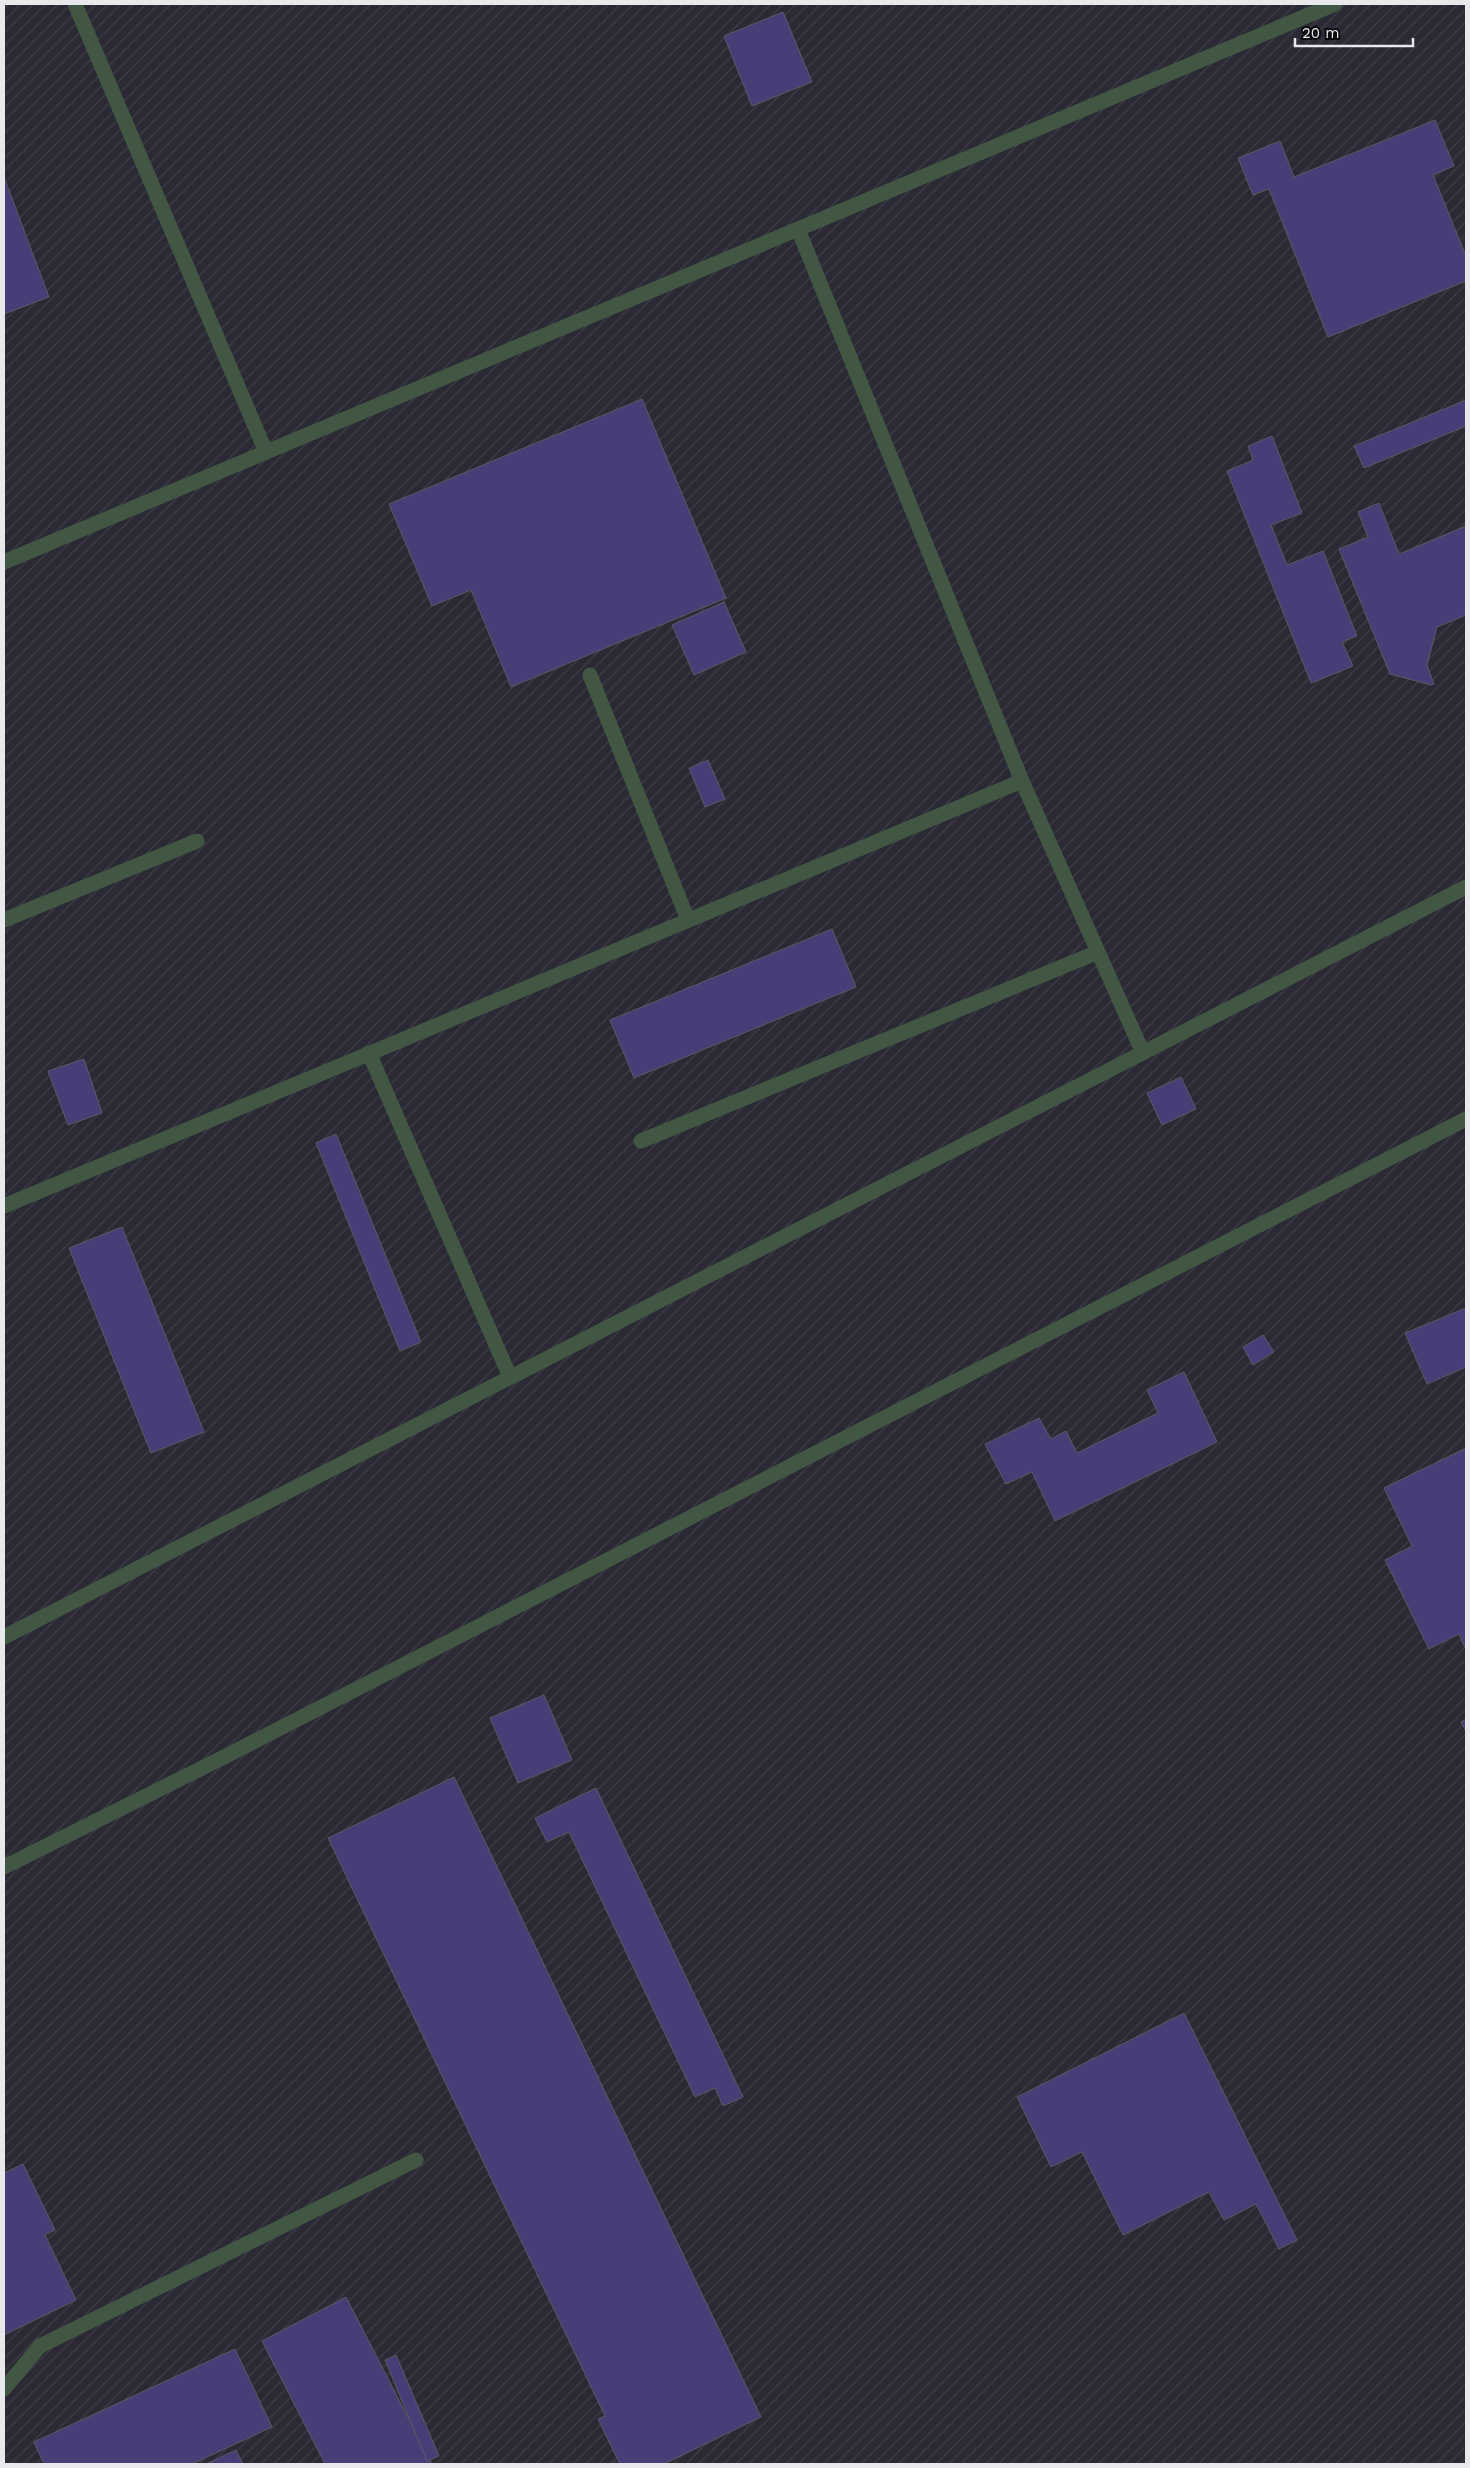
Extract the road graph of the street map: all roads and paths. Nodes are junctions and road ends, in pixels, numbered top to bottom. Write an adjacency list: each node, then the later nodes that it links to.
1 (76, 4): 4 (street)
2 (1335, 4): 3 (street)
3 (798, 229): 4 (street); 7 (street)
4 (264, 447): 5 (street)
5 (4, 562)
6 (590, 675): 11 (street)
7 (1022, 781): 11 (street); 12 (street)
8 (197, 841): 10 (street)
9 (1466, 887): 14 (street)
10 (4, 920)
11 (688, 920): 13 (street)
12 (1098, 952): 14 (street); 16 (street)
13 (369, 1053): 17 (street); 18 (street)
14 (1143, 1053): 18 (street)
15 (1466, 1119): 20 (street)
16 (641, 1141)
17 (4, 1206)
18 (510, 1377): 19 (street)
19 (4, 1637)
20 (4, 1867)
21 (416, 2160): 22 (street)
22 (4, 2388)

